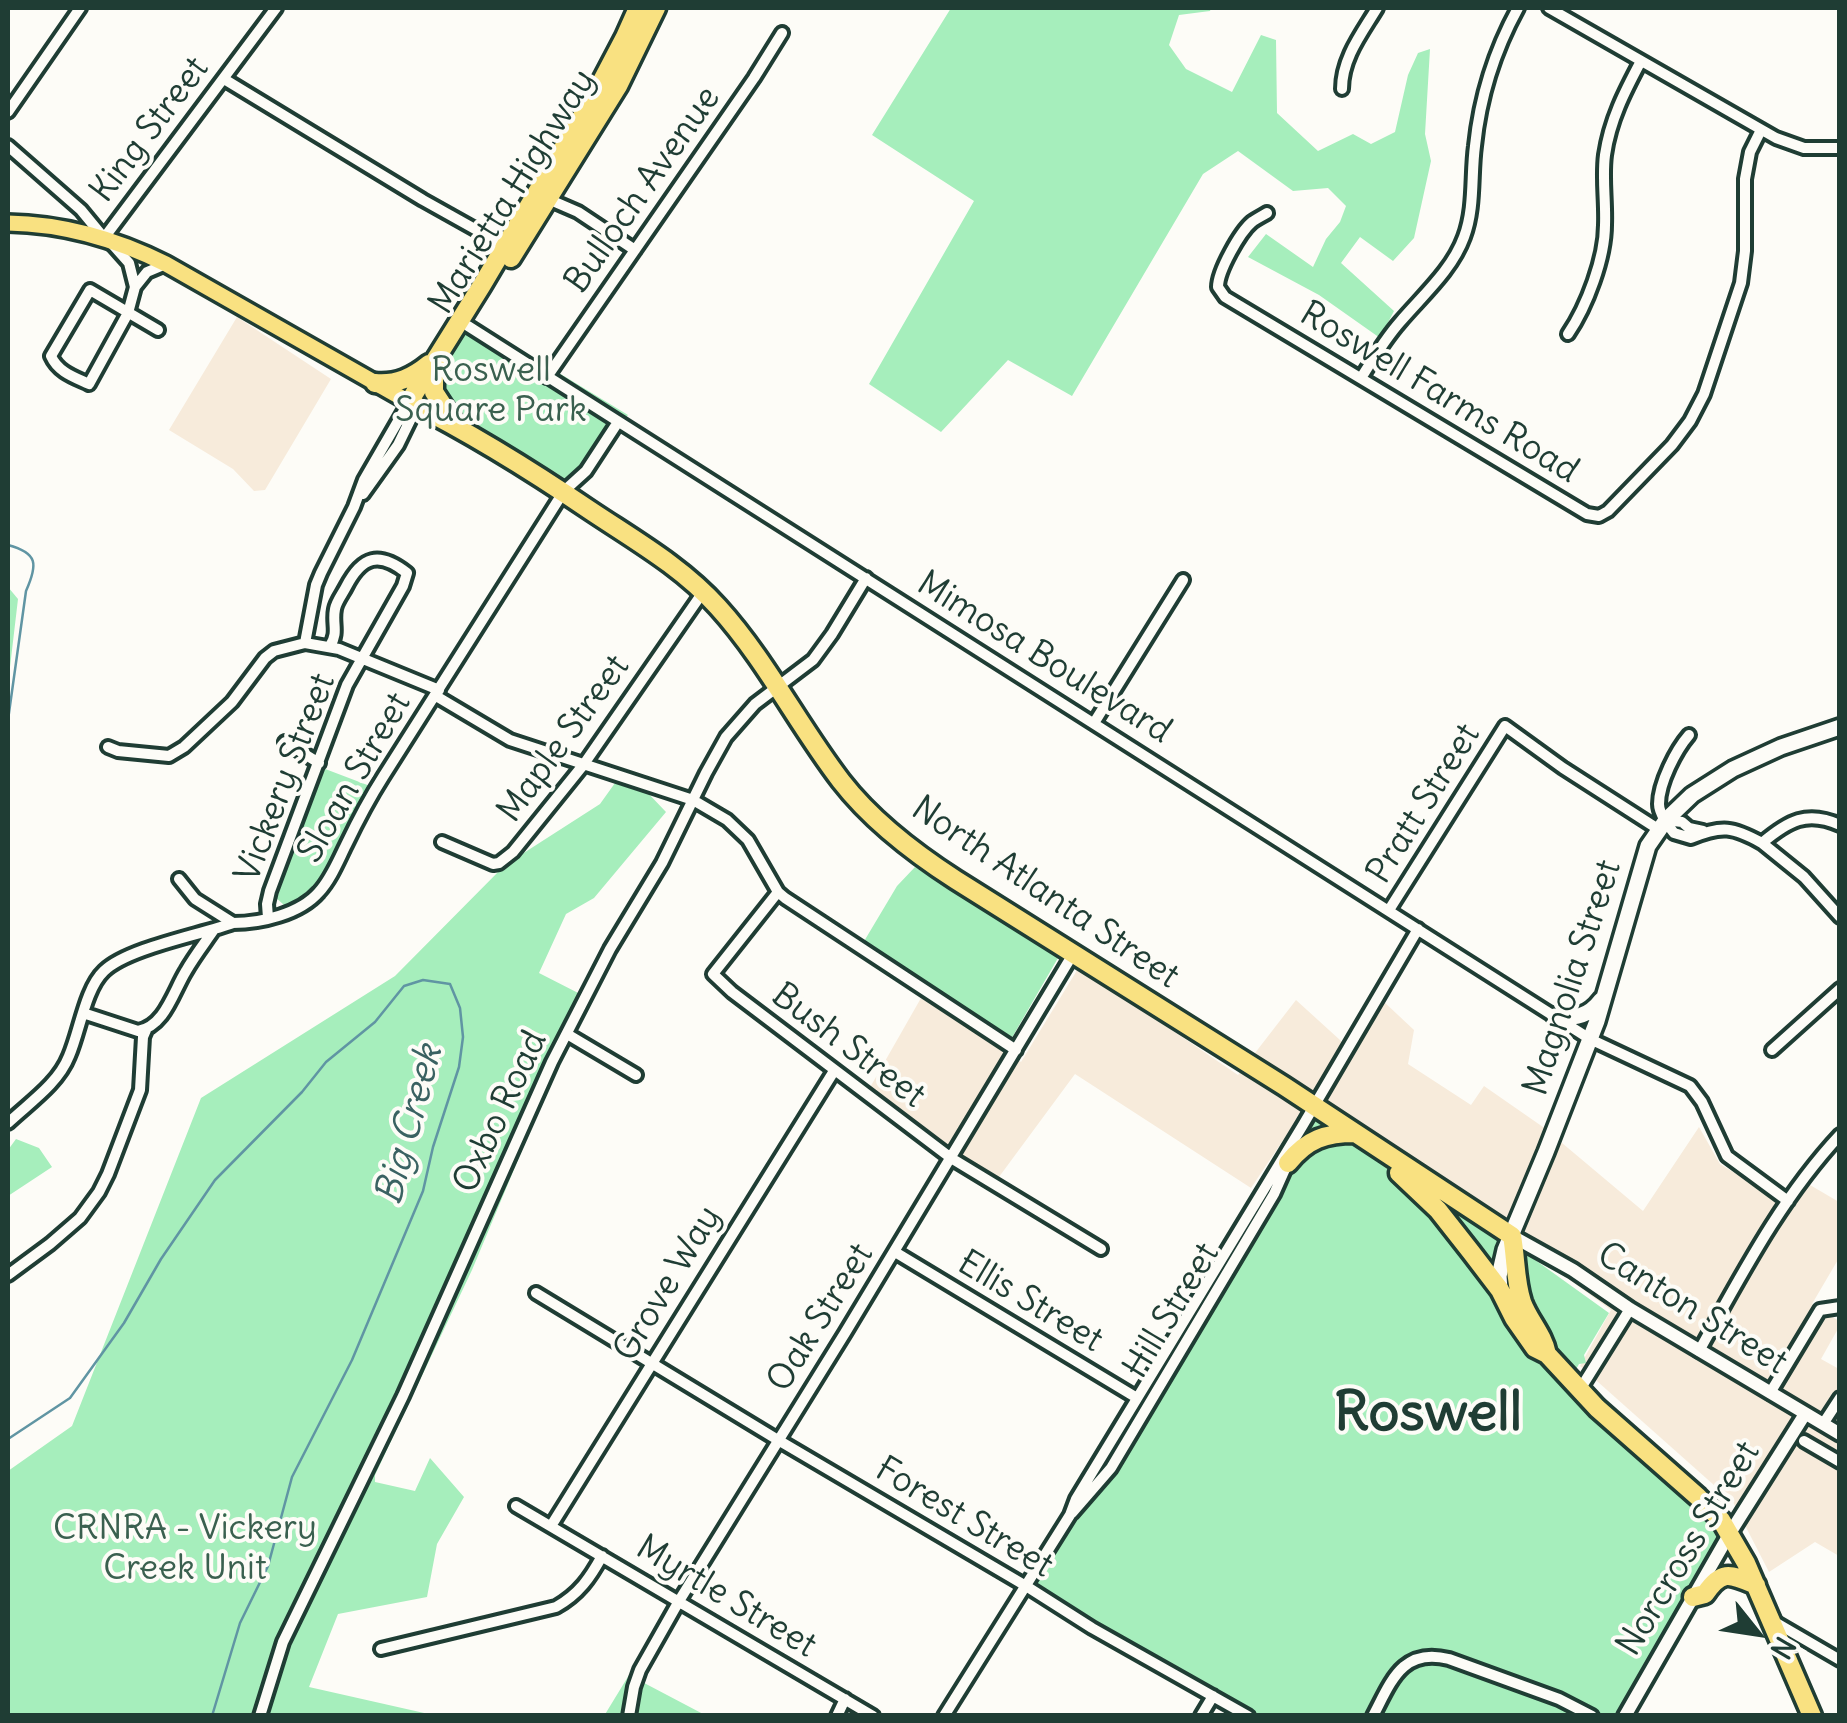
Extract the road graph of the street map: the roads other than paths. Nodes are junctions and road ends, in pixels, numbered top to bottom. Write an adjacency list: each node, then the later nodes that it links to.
1 (80, 8): 12 (street)
2 (276, 8): 10 (street, King Street)
3 (638, 8): 20 (highway, Marietta Highway)
4 (656, 8): 16 (highway, Marietta Highway)
5 (1378, 8): 11 (street)
6 (1518, 8): 31 (street)
7 (1548, 8): 9 (street)
8 (782, 33): 21 (street, Bulloch Avenue)
9 (1641, 61): 13 (street); 27 (street)
10 (224, 79): 19 (street, King Street); 20 (street)
11 (1342, 89)
12 (8, 112)
13 (1761, 130): 15 (street); 31 (street, Roswell Farms Road)
14 (8, 146): 19 (street)
15 (1840, 148)
16 (548, 199): 20 (highway, Marietta Highway); 21 (street)
17 (1267, 214): 31 (street, Roswell Farms Road)
18 (8, 223): 19 (main road)
19 (106, 238): 22 (main road); 23 (street)
20 (510, 249): 25 (highway, Marietta Highway); 28 (highway, Marietta Highway)
21 (635, 250): 29 (street, Bulloch Avenue)
22 (166, 264): 23 (street); 32 (main road)
23 (135, 287): 24 (street)
24 (128, 312): 24 (street); 26 (street)
25 (468, 326): 29 (street, Mimosa Boulevard); 30 (highway, Marietta Highway)
26 (158, 330)
27 (1568, 334)
28 (440, 353): 32 (highway); 33 (highway, Marietta Highway)
29 (547, 377): 34 (street, Mimosa Boulevard)
30 (434, 378): 33 (highway, Marietta Highway); 35 (highway)
31 (1361, 378)
32 (376, 383): 33 (main road)
33 (413, 404): 35 (highway, North Atlanta Street); 40 (street)
34 (618, 422): 36 (street, Sloan Street); 37 (street, Mimosa Boulevard)
35 (460, 429): 36 (highway, North Atlanta Street)
36 (564, 492): 39 (highway, North Atlanta Street); 44 (street, Sloan Street)
37 (866, 578): 43 (street, Oxbo Road); 45 (street, Mimosa Boulevard)
38 (1184, 580): 45 (street)
39 (704, 592): 43 (highway, North Atlanta Street); 51 (street, Maple Street)
40 (305, 642): 41 (street); 49 (street)
41 (330, 646): 42 (street); 42 (street, Vickery Street)
42 (362, 659): 44 (street); 50 (street, Vickery Street)
43 (778, 688): 52 (street, Oxbo Road); 65 (highway, North Atlanta Street)
44 (437, 693): 51 (street); 61 (street, Sloan Street)
45 (1094, 723): 59 (street, Mimosa Boulevard)
46 (1840, 728): 53 (main road, Magnolia Street)
47 (1689, 734): 53 (street)
48 (286, 742): 50 (street)
49 (108, 747)
50 (319, 763): 61 (street, Vickery Street)
51 (584, 764): 52 (street); 55 (street, Maple Street)
52 (693, 800): 58 (street); 71 (street, Oxbo Road)
53 (1662, 824): 56 (street); 59 (street, Pratt Street); 67 (main road, Magnolia Street)
54 (1840, 825): 56 (street)
55 (442, 842)
56 (1762, 844): 60 (street)
57 (179, 879): 62 (street)
58 (778, 892): 73 (street); 75 (street, Bush Street)
59 (1389, 910): 63 (street, Mimosa Boulevard)
60 (1840, 917)
61 (268, 918): 62 (street, Sloan Street)
62 (233, 923): 64 (street, Sloan Street)
63 (1418, 928): 69 (street, Mimosa Boulevard); 77 (street, Hill Street)
64 (214, 930): 68 (street, Sloan Street); 70 (street)
65 (1073, 954): 73 (street, Oak Street); 77 (highway, North Atlanta Street)
66 (1840, 989): 74 (street)
67 (1604, 997): 69 (main road); 72 (main road, Magnolia Street)
68 (84, 1012): 70 (street); 78 (street, Sloan Street)
69 (1554, 1016): 72 (street, Mimosa Boulevard)
70 (146, 1030): 88 (street)
71 (567, 1034): 76 (street); 121 (street, Oxbo Road)
72 (1590, 1039): 84 (street, Mimosa Boulevard); 85 (main road, Magnolia Street)
73 (1016, 1050): 82 (street, Oak Street)
74 (1772, 1050)
75 (834, 1071): 82 (street, Bush Street); 95 (street, Grove Way)
76 (636, 1075)
77 (1313, 1106): 79 (street, Hill Street); 81 (highway, North Atlanta Street)
78 (8, 1123)
79 (1303, 1124): 83 (street, Hill Street); 98 (street, Hill Street)
80 (1840, 1135): 84 (street)
81 (1361, 1137): 83 (highway); 85 (highway, North Atlanta Street); 89 (highway)
82 (951, 1158): 86 (street, Bush Street); 87 (street, Oak Street)
83 (1288, 1164): 107 (street, Hill Street)
84 (1788, 1201): 93 (street)
85 (1512, 1236): 89 (main road, Magnolia Street); 92 (street, Canton Street); 94 (highway)
86 (1101, 1249)
87 (894, 1252): 98 (street, Ellis Street); 103 (street, Oak Street)
88 (8, 1275)
89 (1500, 1290): 94 (highway)
90 (536, 1292): 95 (street, Forest Street)
91 (1840, 1307): 97 (street)
92 (1630, 1309): 93 (street, Canton Street); 96 (street)
93 (1699, 1350): 97 (street, Canton Street)
94 (1548, 1354): 96 (highway)
95 (652, 1364): 103 (street, Forest Street); 108 (street, Grove Way)
96 (1579, 1390): 109 (highway)
97 (1770, 1392): 100 (street, Canton Street)
98 (1137, 1398): 107 (street, Hill Street)
99 (1840, 1398): 101 (street)
100 (1805, 1414): 101 (street, Canton Street); 109 (street, Norcross Street)
101 (1823, 1424): 102 (street, Canton Street)
102 (1840, 1434)
103 (778, 1440): 112 (street, Forest Street); 114 (street, Oak Street)
104 (1804, 1441): 105 (street)
105 (1840, 1462)
106 (516, 1506): 108 (street, Myrtle Street)
107 (1070, 1515): 112 (street, Hill Street)
108 (551, 1526): 110 (street, Myrtle Street)
109 (1730, 1533): 111 (highway); 113 (street, Norcross Street)
110 (602, 1556): 114 (street, Myrtle Street); 116 (street)
111 (1756, 1585): 113 (highway); 115 (highway)
112 (1026, 1586): 119 (street, Forest Street); 125 (street, Hill Street)
113 (1693, 1597): 131 (street, Norcross Street)
114 (679, 1601): 120 (street, Myrtle Street); 122 (street, Oak Street)
115 (1772, 1621): 117 (street); 132 (highway)
116 (380, 1650)
117 (1840, 1660)
118 (1383, 1695): 128 (street); 129 (street); 130 (street)
119 (1214, 1696): 126 (street); 127 (street, Forest Street)
120 (845, 1699): 123 (street); 124 (street, Myrtle Street)
121 (260, 1716)
122 (628, 1716)
123 (836, 1716)
124 (872, 1716)
125 (944, 1716)
126 (1201, 1716)
127 (1248, 1716)
128 (1364, 1716)
129 (1373, 1716)
130 (1592, 1716)
131 (1625, 1716)
132 (1812, 1716)

